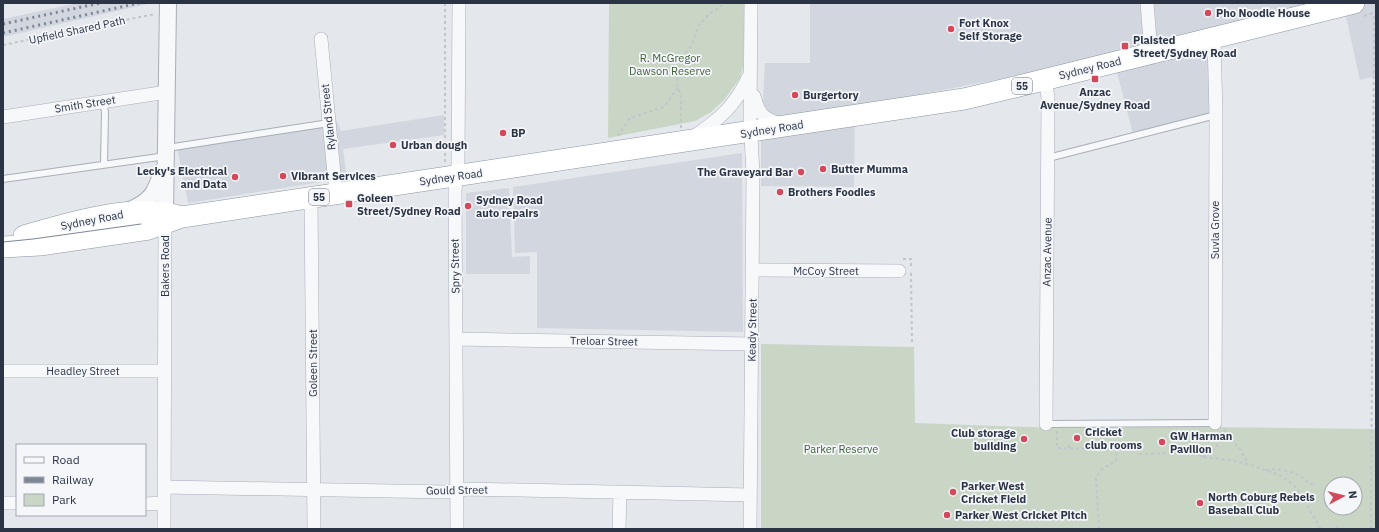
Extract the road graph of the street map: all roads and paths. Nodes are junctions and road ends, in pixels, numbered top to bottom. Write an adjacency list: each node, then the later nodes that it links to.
1 (168, 3): 17 (street, Bakers Road)
2 (445, 3): 29 (path)
3 (459, 3): 29 (street, Spry Street)
4 (726, 3): 16 (path)
5 (751, 3): 14 (street)
6 (1147, 3): 13 (street)
7 (1354, 3): 10 (highway, Sydney Road / 55)
8 (1376, 12): 74 (path)
9 (150, 15): 12 (path, Upfield Shared Path)
10 (1214, 38): 13 (highway, Sydney Road / 55); 19 (street, Suvla Grove)
11 (321, 39): 21 (street, Ryland Street)
12 (3, 45)
13 (1151, 53): 15 (highway, Sydney Road / 55)
14 (751, 78): 22 (street); 23 (street, Keady Street); 24 (street)
15 (1045, 79): 22 (highway, Sydney Road / 55); 27 (street, Anzac Avenue)
16 (678, 87): 24 (path); 25 (path)
17 (167, 92): 18 (street, Smith Street); 26 (street, Bakers Road)
18 (103, 101): 20 (street, Smith Street); 28 (lane)
19 (1216, 115): 27 (lane); 46 (street, Suvla Grove)
20 (3, 117)
21 (329, 123): 26 (lane); 31 (street, Ryland Street)
22 (787, 127): 23 (highway, Sydney Road / 55)
23 (751, 132): 24 (highway, Sydney Road / 55); 37 (street, Keady Street)
24 (683, 135): 29 (highway, Sydney Road / 55)
25 (617, 137)
26 (166, 155): 28 (lane); 33 (street); 34 (street, Bakers Road)
27 (1048, 158): 45 (street, Anzac Avenue)
28 (104, 163): 30 (lane)
29 (451, 170): 31 (highway, Sydney Road / 55); 40 (street, Spry Street)
30 (3, 179)
31 (336, 194): 32 (highway, Sydney Road / 55)
32 (311, 198): 34 (highway, Sydney Road / 55); 57 (street, Goleen Street)
33 (121, 214): 34 (highway, Sydney Road / 55); 35 (highway, Sydney Road / 55)
34 (171, 218): 36 (highway, Sydney Road / 55); 44 (street, Bakers Road)
35 (3, 242)
36 (3, 246)
37 (753, 270): 38 (street, McCoy Street); 41 (street, Keady Street)
38 (899, 271)
39 (911, 281): 42 (path)
40 (456, 339): 41 (street, Treloar Street); 58 (street, Spry Street)
41 (752, 344): 60 (street, Keady Street)
42 (912, 344)
43 (3, 371): 44 (street, Headley Street)
44 (164, 371): 56 (street, Bakers Road)
45 (1052, 424): 46 (lane); 50 (path)
46 (1220, 426): 47 (path)
47 (1226, 433): 52 (path); 53 (path)
48 (1069, 443): 50 (path)
49 (1117, 443): 51 (path)
50 (1069, 448): 51 (path)
51 (1116, 450): 52 (path); 71 (path)
52 (1202, 457): 53 (path)
53 (1248, 464): 54 (path)
54 (1266, 470): 55 (path); 72 (path)
55 (1316, 486)
56 (164, 487): 57 (street, Gould Street); 62 (street, Bakers Road)
57 (313, 488): 58 (street, Gould Street); 67 (street, Goleen Street)
58 (456, 491): 59 (street, Gould Street); 68 (street, Spry Street)
59 (620, 493): 60 (street, Gould Street); 69 (street)
60 (750, 495): 70 (street, Keady Street)
61 (3, 503): 63 (street)
62 (164, 503): 64 (street); 66 (street, Bakers Road)
63 (16, 504)
64 (146, 504)
65 (1336, 526): 73 (path)
66 (164, 529)
67 (314, 529)
68 (457, 529)
69 (620, 529)
70 (750, 529)
71 (1099, 529)
72 (1321, 529)
73 (1338, 529)
74 (1371, 529)

